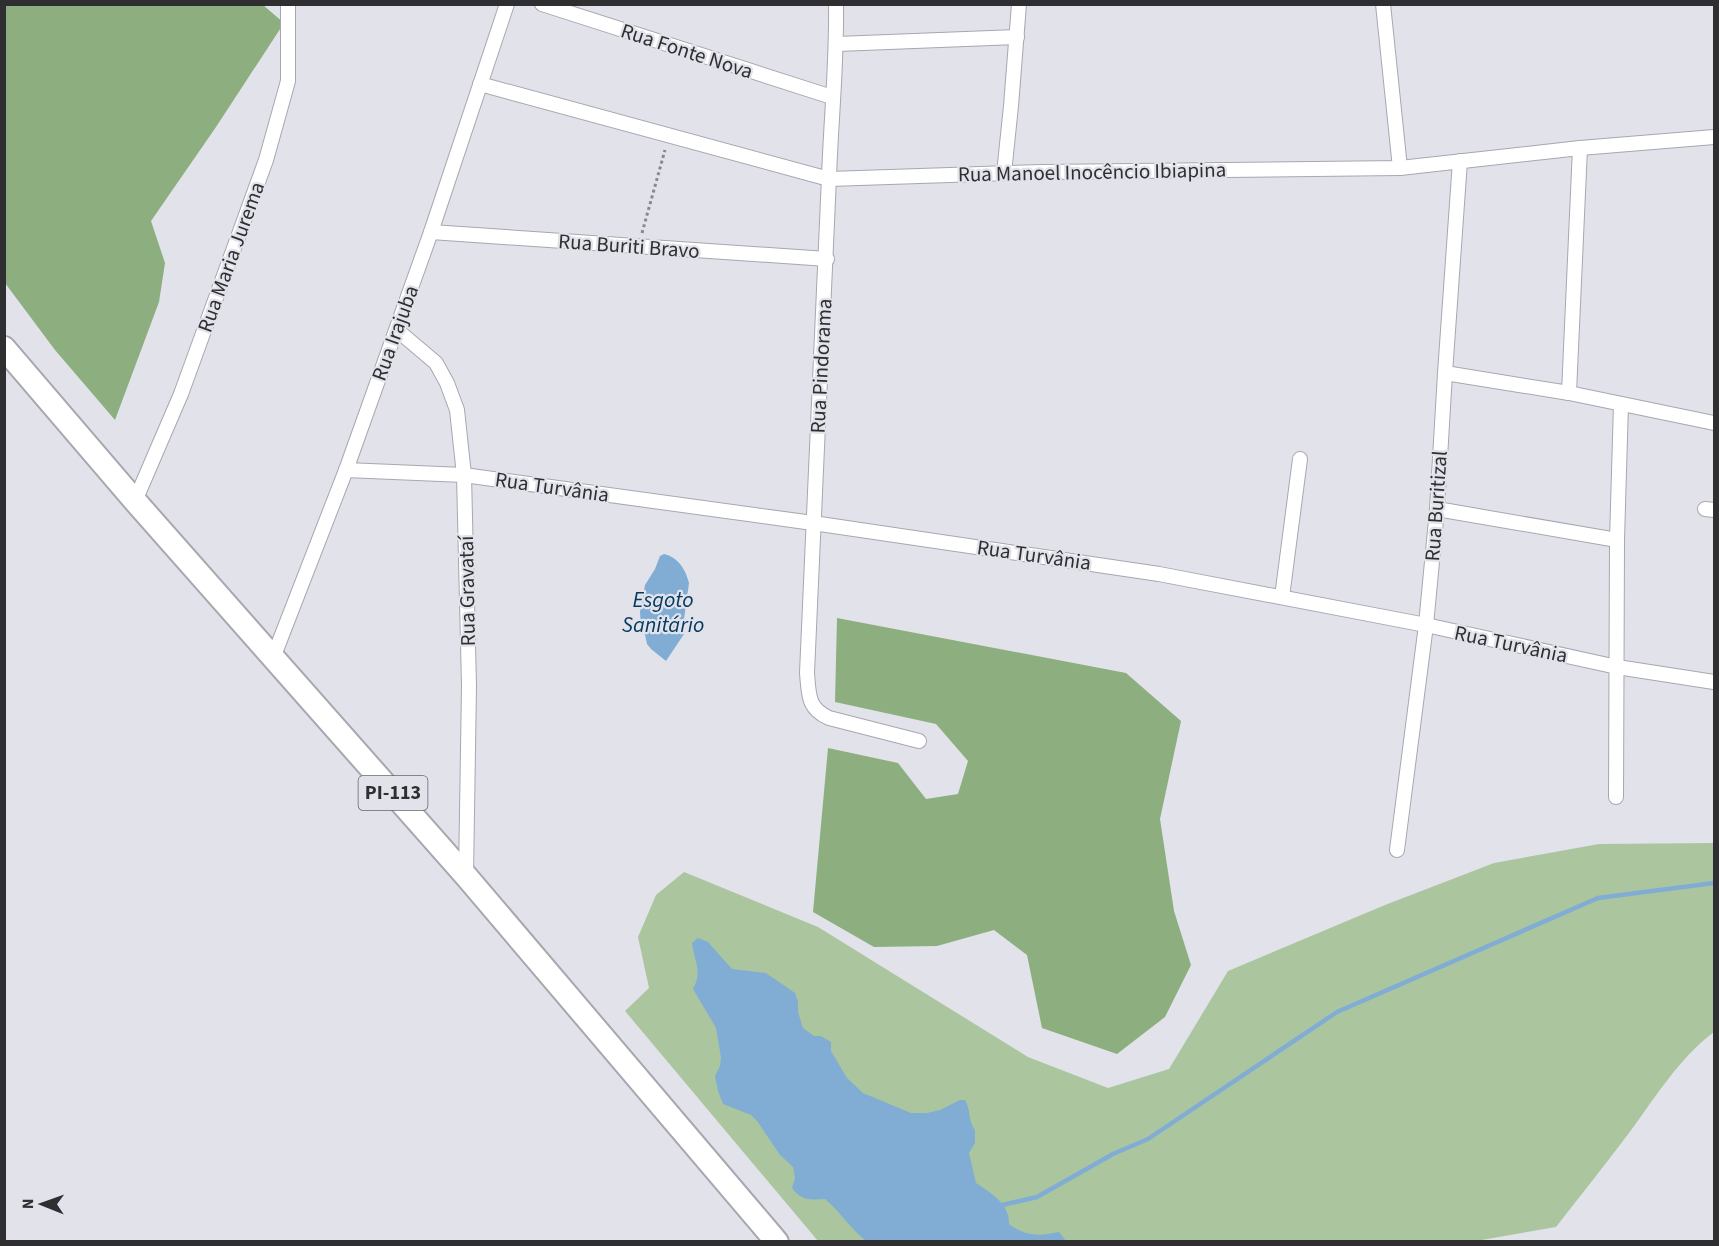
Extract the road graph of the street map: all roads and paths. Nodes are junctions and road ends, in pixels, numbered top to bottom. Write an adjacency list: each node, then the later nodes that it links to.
1 (288, 4): 30 (street, Rua Maria Jurema)
2 (507, 4): 9 (street, Rua Irajuba)
3 (542, 4): 10 (street, Rua Fonte Nova)
4 (836, 4): 8 (street, Rua Pindorama)
5 (1019, 4): 7 (street)
6 (1383, 4): 15 (street)
7 (1017, 37): 8 (street); 16 (street)
8 (837, 44): 10 (street, Rua Pindorama)
9 (480, 84): 11 (street, Rua Manoel Inocêncio Ibiapina); 18 (street, Rua Irajuba)
10 (832, 97): 17 (street, Rua Pindorama)
11 (669, 135): 17 (street, Rua Manoel Inocêncio Ibiapina); 19 (path)
12 (1714, 137): 13 (street, Rua Manoel Inocêncio Ibiapina)
13 (1580, 148): 14 (street, Rua Manoel Inocêncio Ibiapina); 24 (street)
14 (1460, 161): 15 (street, Rua Manoel Inocêncio Ibiapina); 23 (street, Rua Buritizal)
15 (1400, 168): 16 (street, Rua Manoel Inocêncio Ibiapina)
16 (1004, 173): 17 (street, Rua Manoel Inocêncio Ibiapina)
17 (829, 179): 20 (street, Rua Pindorama)
18 (431, 232): 19 (street, Rua Buriti Bravo); 21 (street, Rua Irajuba)
19 (638, 246): 20 (street, Rua Buriti Bravo)
20 (827, 259): 32 (street, Rua Pindorama)
21 (397, 330): 28 (street, Rua Irajuba); 29 (street, Rua Gravataí)
22 (4, 348): 30 (main road, PI-113)
23 (1445, 373): 24 (street); 31 (street, Rua Buritizal)
24 (1569, 393): 25 (street)
25 (1621, 404): 26 (street); 33 (street)
26 (1714, 423)
27 (1300, 459): 34 (street)
28 (346, 470): 29 (street, Rua Turvânia); 36 (street, Rua Irajuba)
29 (464, 476): 32 (street, Rua Turvânia); 42 (street, Rua Gravataí)
30 (135, 501): 36 (main road, PI-113)
31 (1437, 509): 33 (street); 35 (street, Rua Buritizal)
32 (813, 523): 34 (street, Rua Turvânia); 39 (street, Rua Pindorama)
33 (1617, 540): 37 (street)
34 (1282, 597): 35 (street, Rua Turvânia)
35 (1426, 625): 37 (street, Rua Turvânia); 41 (street, Rua Buritizal)
36 (273, 658): 42 (main road, PI-113)
37 (1617, 667): 38 (street, Rua Turvânia); 40 (street)
38 (1714, 682)
39 (919, 741)
40 (1616, 797)
41 (1397, 850)
42 (466, 876): 43 (main road, PI-113)
43 (777, 1242)

